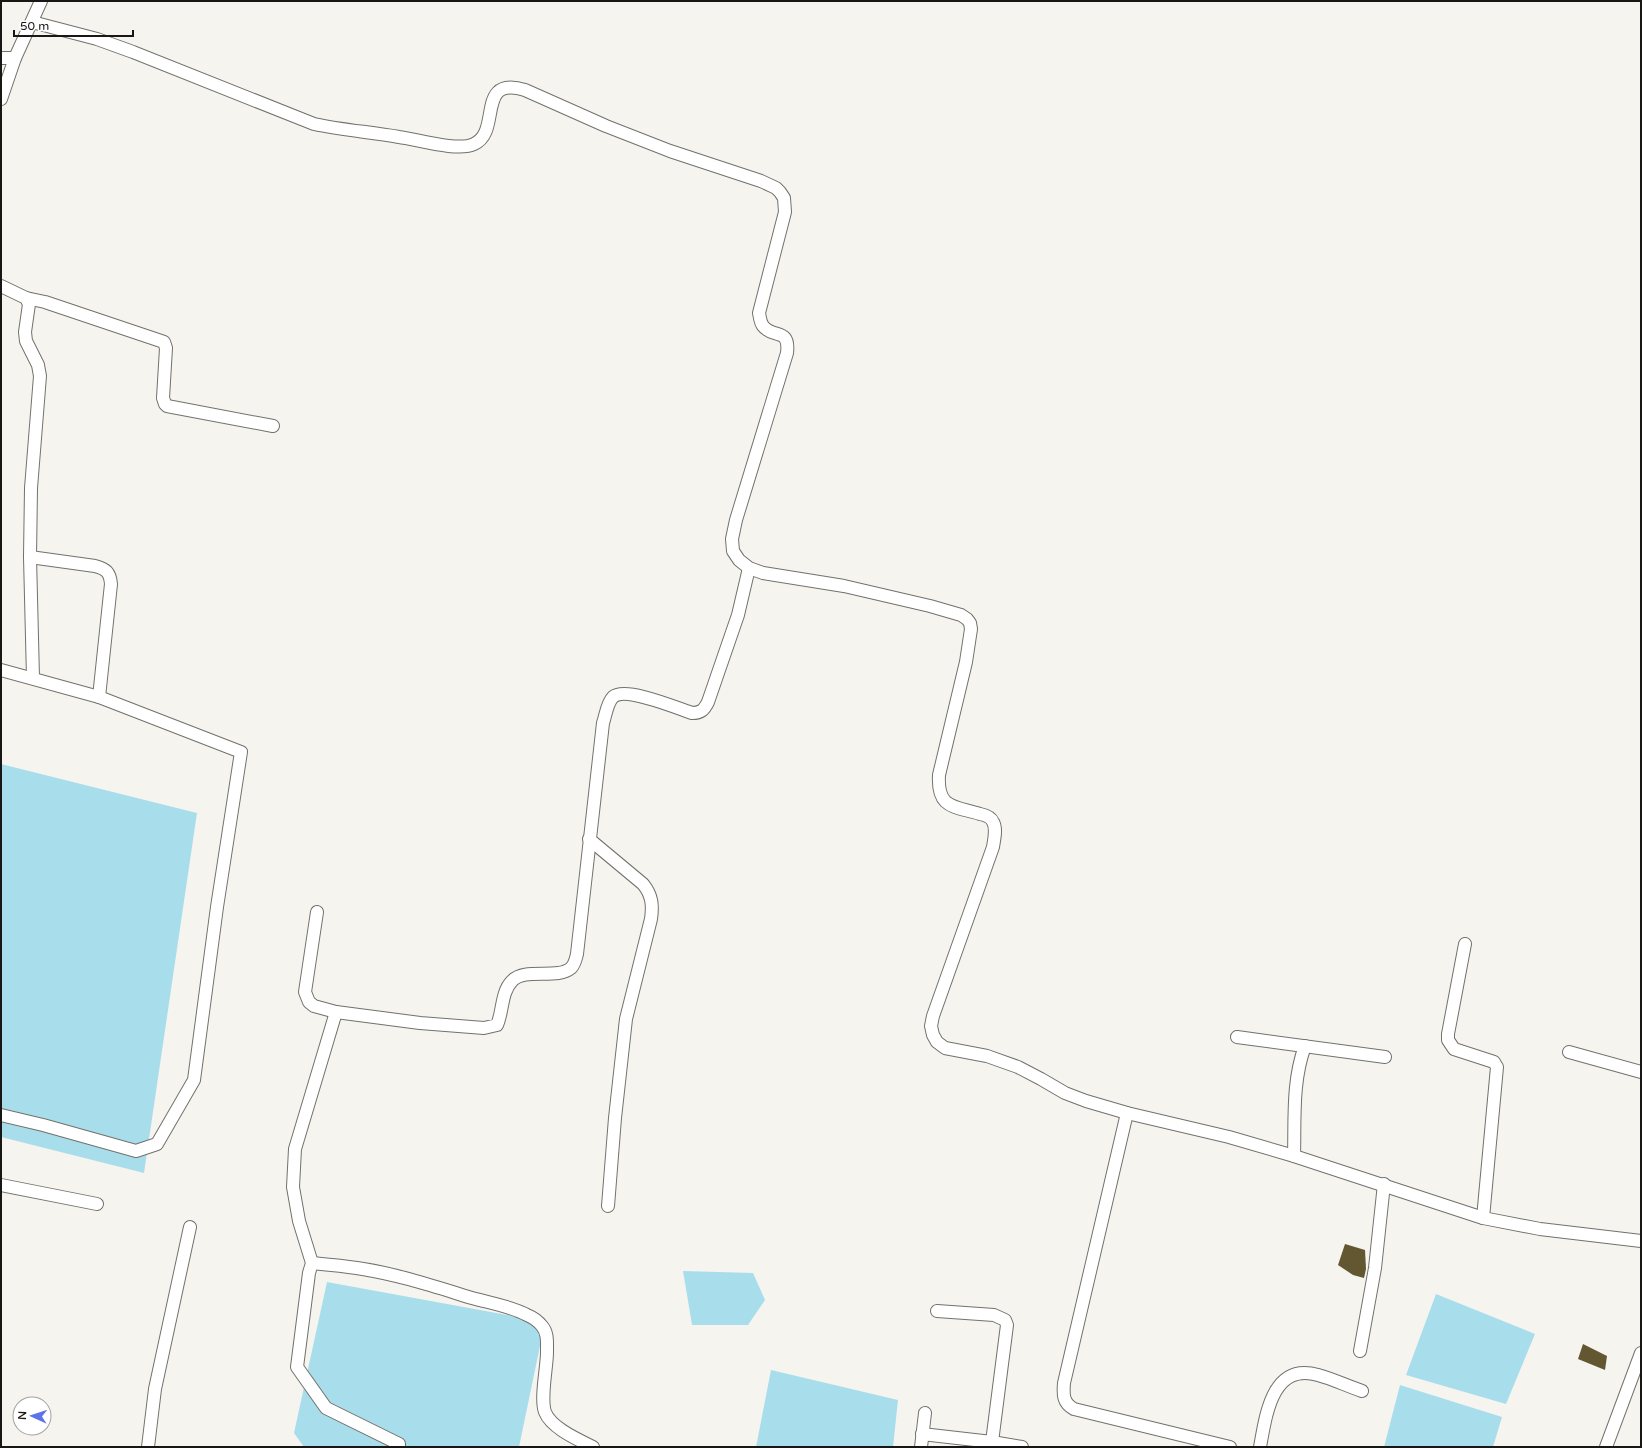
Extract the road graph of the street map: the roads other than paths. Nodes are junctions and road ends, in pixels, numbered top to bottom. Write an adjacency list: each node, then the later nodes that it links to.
1 (41, 1): 2 (street)
2 (32, 22): 4 (street); 10 (street)
3 (1, 58): 4 (street)
4 (15, 58): 5 (street)
5 (1, 99)
6 (1, 286): 7 (street)
7 (26, 298): 8 (street); 9 (street)
8 (273, 426)
9 (30, 558): 12 (street); 13 (street)
10 (749, 568): 14 (street); 23 (street)
11 (1, 670): 12 (street)
12 (33, 678): 13 (street)
13 (99, 697): 24 (street)
14 (589, 838): 17 (street); 29 (street)
15 (317, 912): 17 (street)
16 (1465, 944): 30 (street)
17 (336, 1012): 33 (street)
18 (1237, 1037): 19 (street)
19 (1305, 1046): 21 (street); 25 (street)
20 (1569, 1052): 22 (street)
21 (1385, 1057)
22 (1641, 1072)
23 (1127, 1113): 25 (street); 46 (street)
24 (1, 1115)
25 (1294, 1156): 26 (street)
26 (1384, 1184): 30 (street); 35 (street)
27 (1, 1185): 28 (street)
28 (97, 1204)
29 (608, 1206)
30 (1483, 1218): 32 (street)
31 (190, 1227): 41 (street)
32 (1641, 1241)
33 (312, 1263): 42 (street); 43 (street)
34 (937, 1311): 40 (street)
35 (1360, 1351)
36 (1641, 1353): 48 (street)
37 (1362, 1391): 47 (street)
38 (925, 1413): 39 (street)
39 (922, 1434): 40 (street); 44 (street)
40 (992, 1442): 45 (street)
41 (148, 1447)
42 (399, 1447)
43 (593, 1447)
44 (921, 1447)
45 (1022, 1447)
46 (1230, 1447)
47 (1260, 1447)
48 (1606, 1447)

